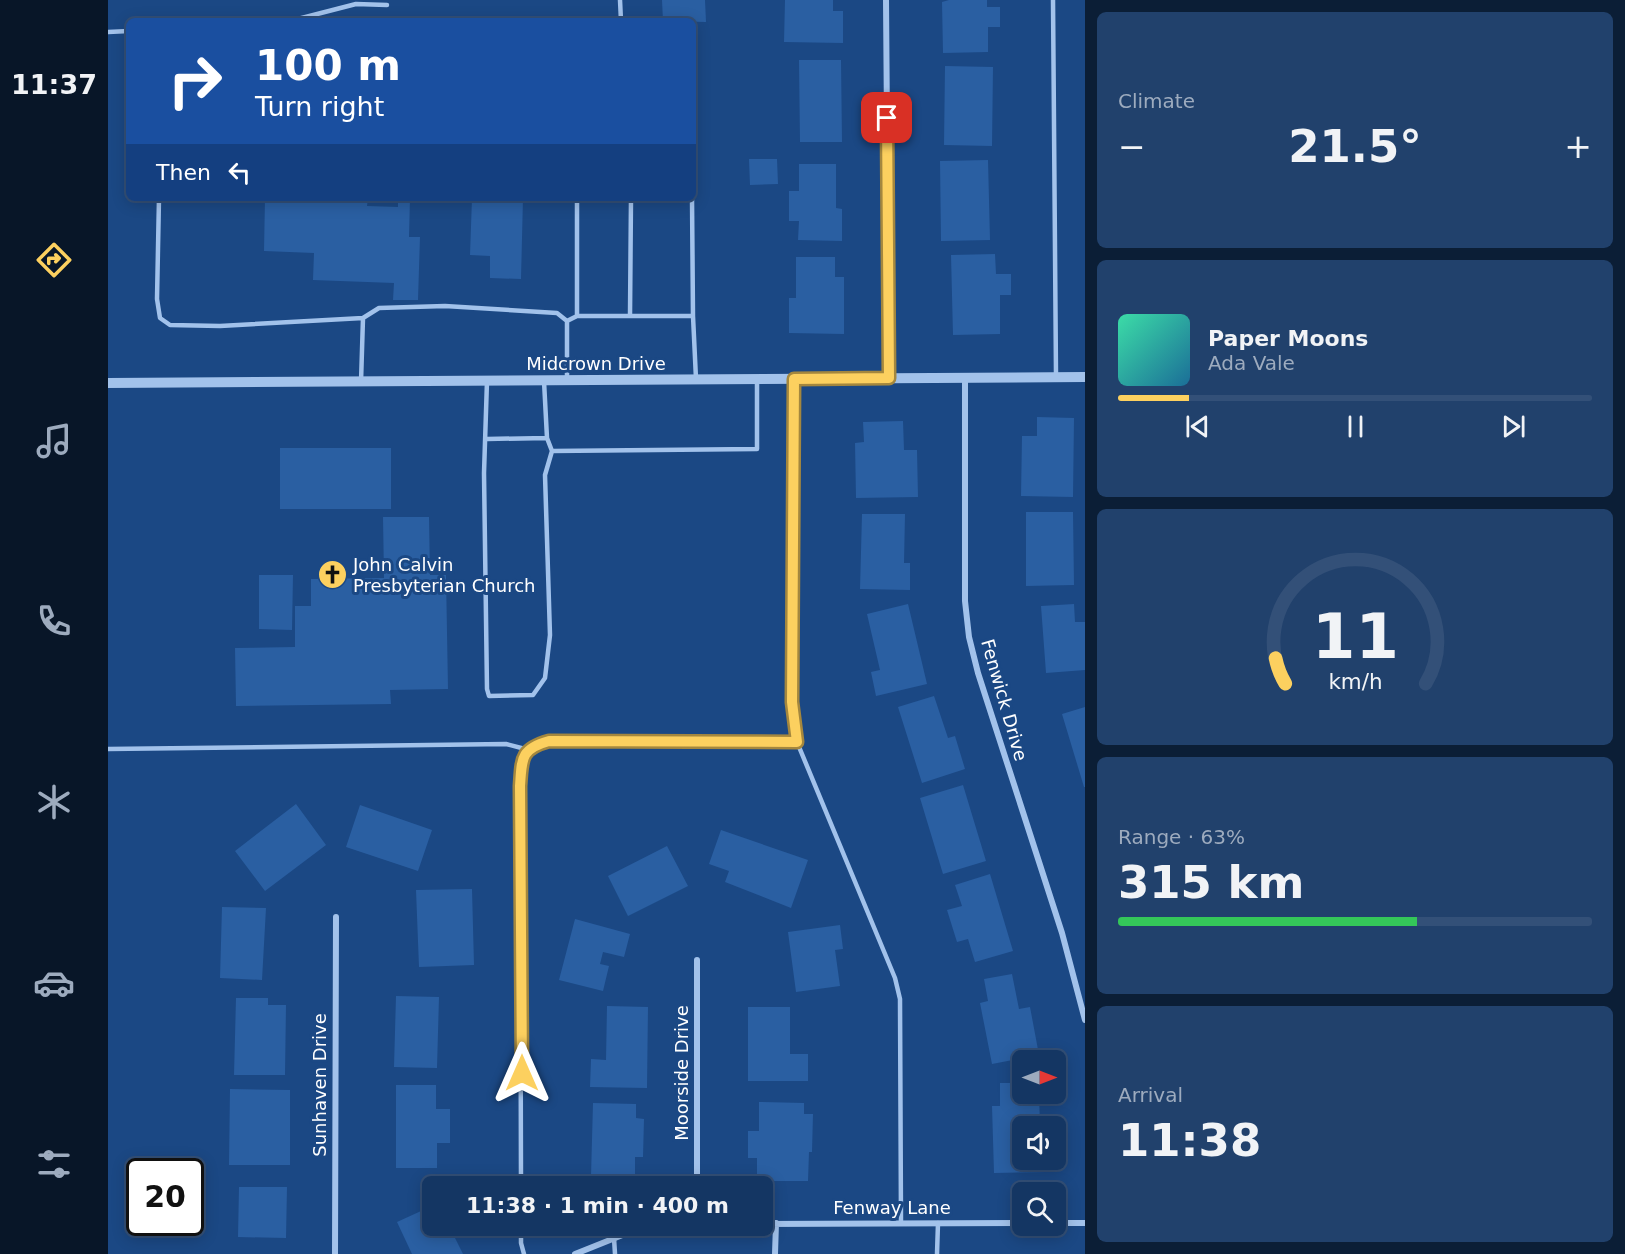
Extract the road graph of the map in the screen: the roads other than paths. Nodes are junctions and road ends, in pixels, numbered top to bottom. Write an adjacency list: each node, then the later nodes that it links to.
1 (620, 0): 6 (lane)
2 (886, 0): 19 (street)
3 (1053, 0): 21 (lane)
4 (387, 5): 5 (lane)
5 (302, 18)
6 (621, 18)
7 (126, 31): 8 (lane)
8 (108, 32)
9 (159, 201): 16 (lane)
10 (577, 201): 13 (lane)
11 (631, 201): 14 (lane)
12 (692, 201): 15 (lane)
13 (577, 316): 14 (lane); 17 (lane)
14 (630, 316): 15 (lane)
15 (693, 316): 25 (lane)
16 (363, 318): 17 (lane); 28 (lane)
17 (567, 321): 24 (lane)
18 (1085, 377): 21 (street, Midcrown Drive)
19 (889, 378): 20 (street, Midcrown Drive); 23 (street, Midcrown Drive)
20 (965, 378): 21 (street, Midcrown Drive); 38 (street, Fenwick Drive)
21 (1056, 378)
22 (757, 379): 23 (street, Midcrown Drive); 25 (street, Midcrown Drive); 32 (lane)
23 (794, 379): 33 (lane)
24 (567, 380): 25 (street, Midcrown Drive); 27 (street, Midcrown Drive)
25 (696, 380)
26 (487, 381): 27 (street, Midcrown Drive); 28 (street, Midcrown Drive); 31 (lane)
27 (544, 381): 30 (lane)
28 (361, 382): 29 (street, Midcrown Drive)
29 (108, 383)
30 (547, 438): 31 (lane); 32 (lane)
31 (486, 440): 32 (lane)
32 (552, 452)
33 (797, 742): 35 (lane); 43 (lane)
34 (108, 749): 35 (lane)
35 (529, 750): 39 (lane)
36 (336, 917): 51 (street, Sunhaven Drive)
37 (697, 960): 40 (street, Moorside Drive)
38 (1085, 1020)
39 (521, 1176)
40 (697, 1176)
41 (773, 1223): 42 (street, Fenway Lane)
42 (776, 1223): 43 (street, Fenway Lane); 55 (street)
43 (901, 1223): 44 (street, Fenway Lane)
44 (938, 1223): 45 (street, Fenway Lane); 56 (lane)
45 (1012, 1223)
46 (1066, 1223): 47 (street)
47 (1085, 1223)
48 (521, 1236): 52 (lane)
49 (622, 1236): 50 (street)
50 (614, 1238): 53 (street); 54 (lane)
51 (334, 1254)
52 (524, 1254)
53 (575, 1254)
54 (615, 1254)
55 (775, 1254)
56 (937, 1254)

